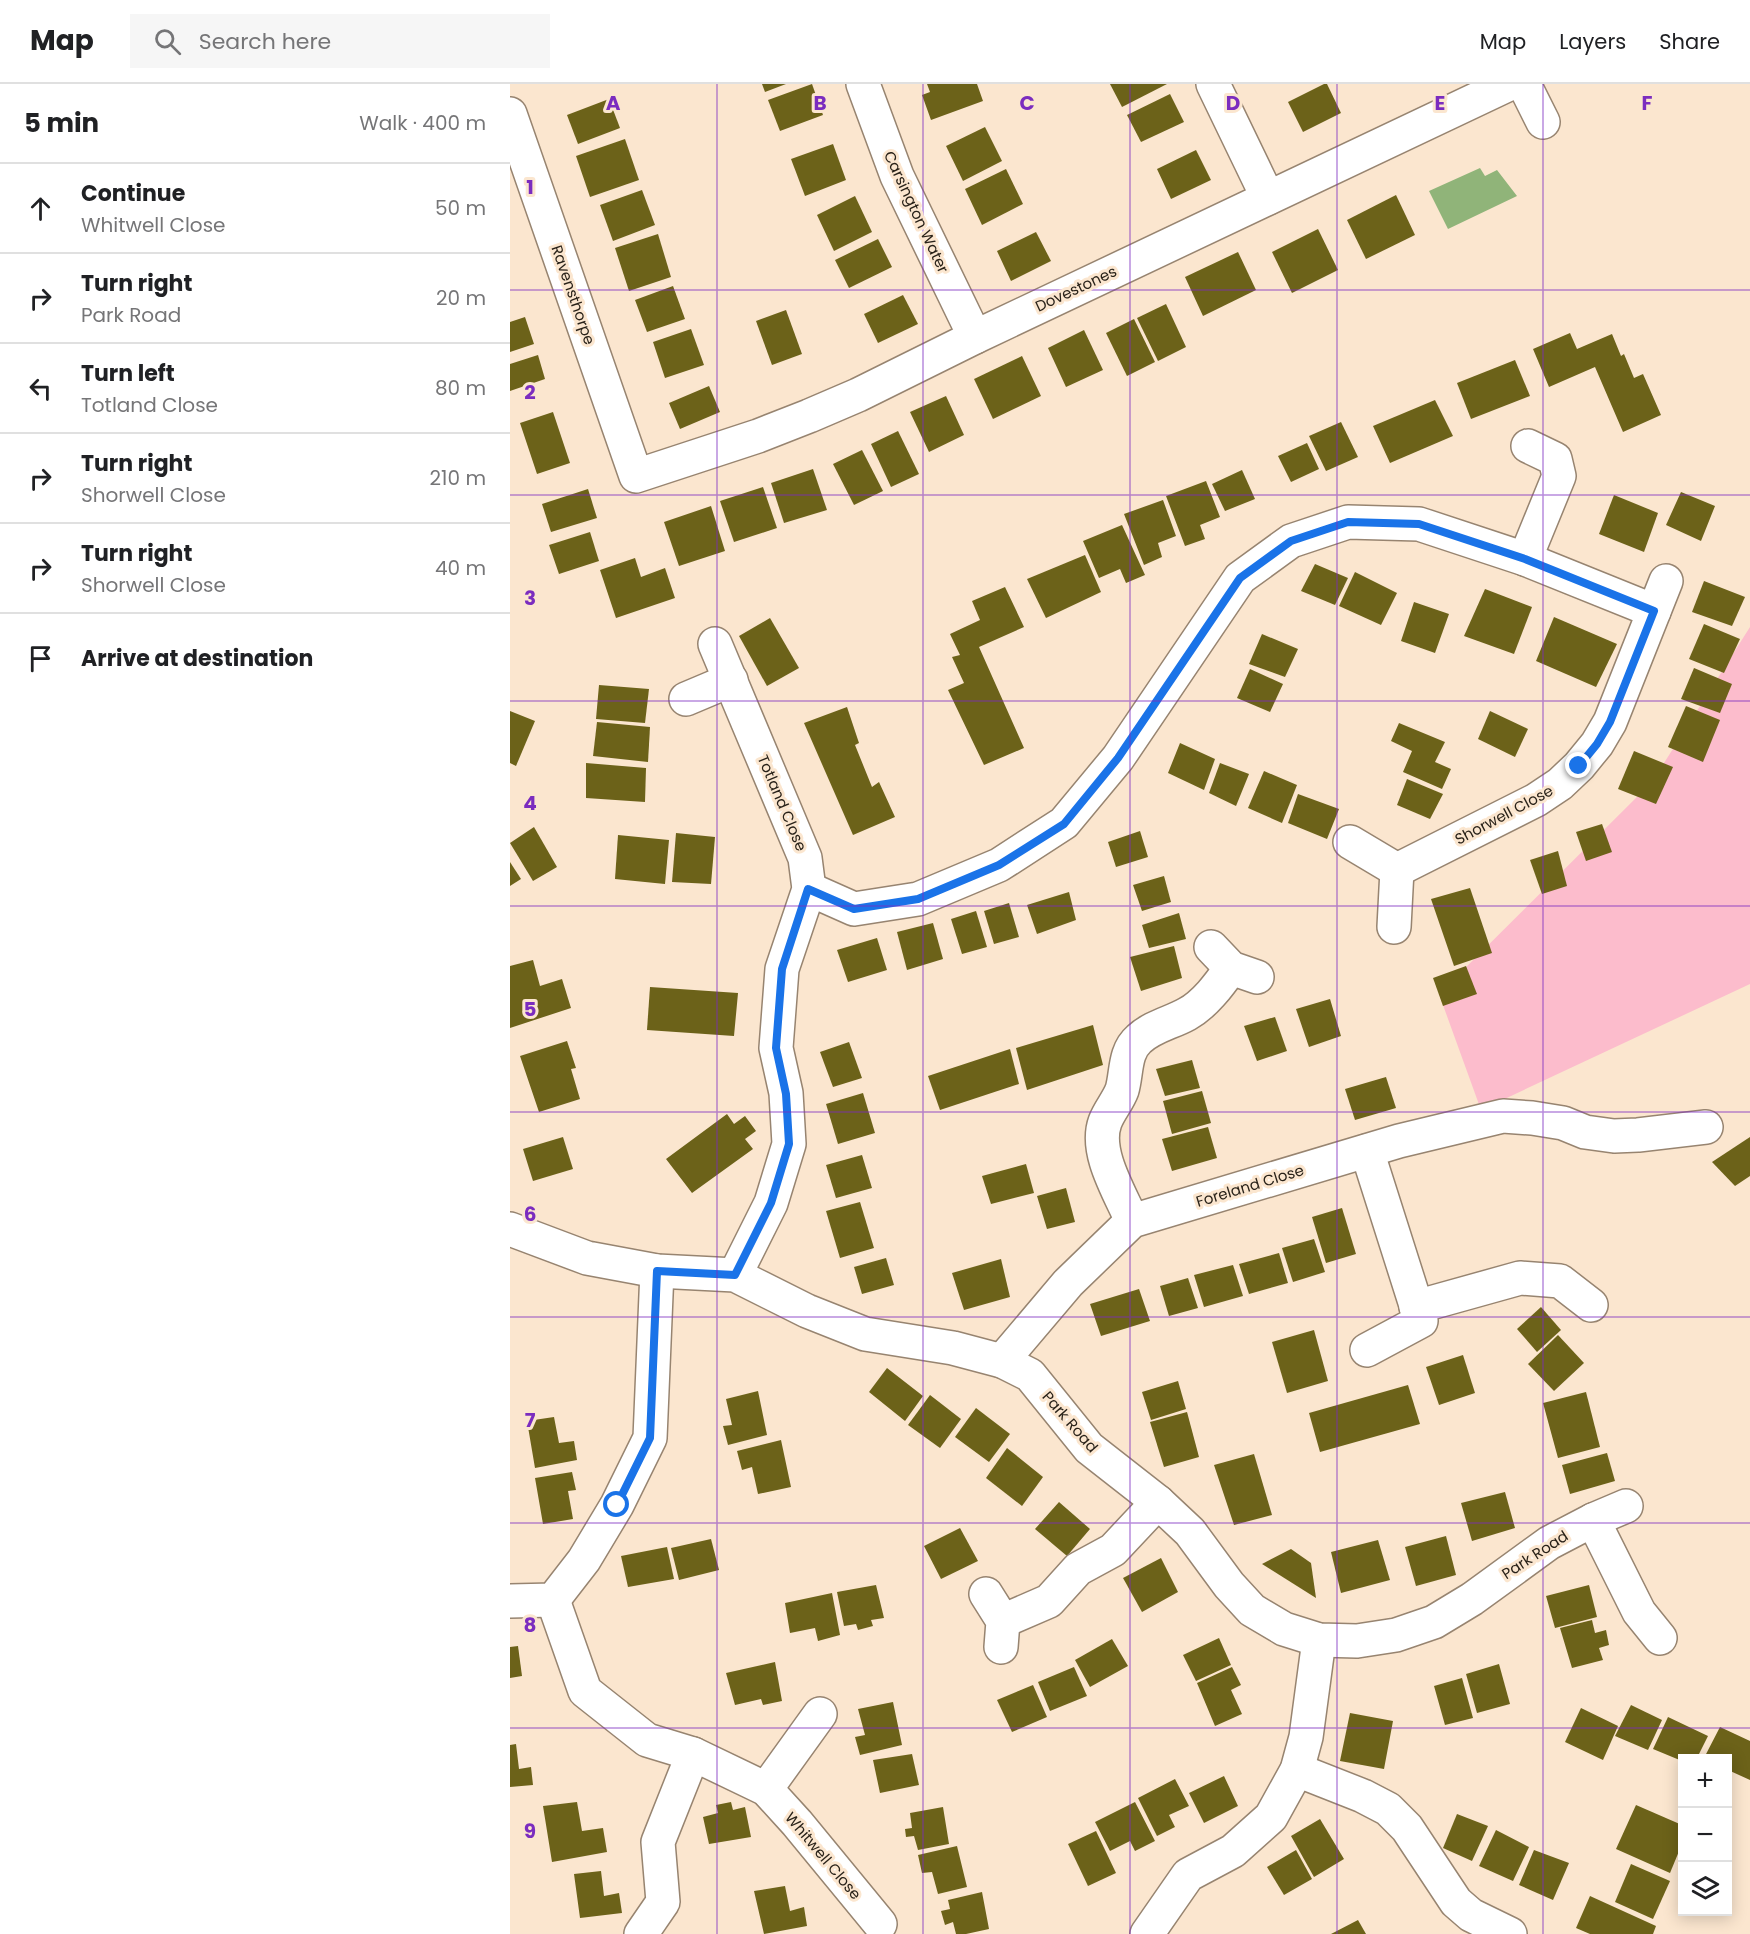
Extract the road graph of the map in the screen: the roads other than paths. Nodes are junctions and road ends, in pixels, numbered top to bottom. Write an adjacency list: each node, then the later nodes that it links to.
1 (863, 84): 8 (street, Carsington Water)
2 (1214, 84): 7 (street)
3 (1509, 84): 7 (street, Dovestones)
4 (1524, 84): 6 (street)
5 (510, 114): 10 (street, Ravensthorpe)
6 (1543, 122)
7 (1268, 198): 8 (street, Dovestones)
8 (975, 337): 10 (street, Dovestones)
9 (1528, 446): 11 (street)
10 (636, 476)
11 (1525, 559): 13 (street); 19 (street)
12 (1666, 581): 13 (street, Shorwell Close)
13 (1654, 611): 18 (street, Shorwell Close)
14 (715, 644): 15 (street, Totland Close)
15 (731, 680): 16 (street); 19 (street, Totland Close)
16 (686, 699)
17 (1350, 842): 18 (street)
18 (1397, 870): 20 (street)
19 (808, 889): 27 (street, Totland Close)
20 (1394, 927)
21 (1233, 964): 24 (street)
22 (1706, 1127): 23 (street, Foreland Close)
23 (1367, 1151): 24 (street, Foreland Close); 29 (street)
24 (1132, 1221): 31 (street, Foreland Close)
25 (510, 1229): 26 (street, Park Road)
26 (657, 1271): 27 (street, Park Road); 36 (street)
27 (735, 1275): 31 (street, Park Road)
28 (1591, 1305): 29 (street)
29 (1416, 1307): 30 (street)
30 (1367, 1350)
31 (1002, 1361): 32 (street, Park Road)
32 (1158, 1502): 35 (street); 39 (street, Park Road)
33 (1626, 1506): 34 (street, Park Road)
34 (1593, 1520): 38 (street); 39 (street, Park Road)
35 (986, 1594)
36 (553, 1600): 37 (street); 41 (street, Whitwell Close)
37 (510, 1601)
38 (1660, 1638)
39 (1319, 1640): 42 (street)
40 (820, 1714): 43 (street)
41 (693, 1754): 43 (street, Whitwell Close); 45 (street)
42 (1297, 1770): 46 (street); 47 (street)
43 (766, 1790): 44 (street, Whitwell Close)
44 (880, 1924)
45 (641, 1934)
46 (1147, 1934)
47 (1510, 1934)

